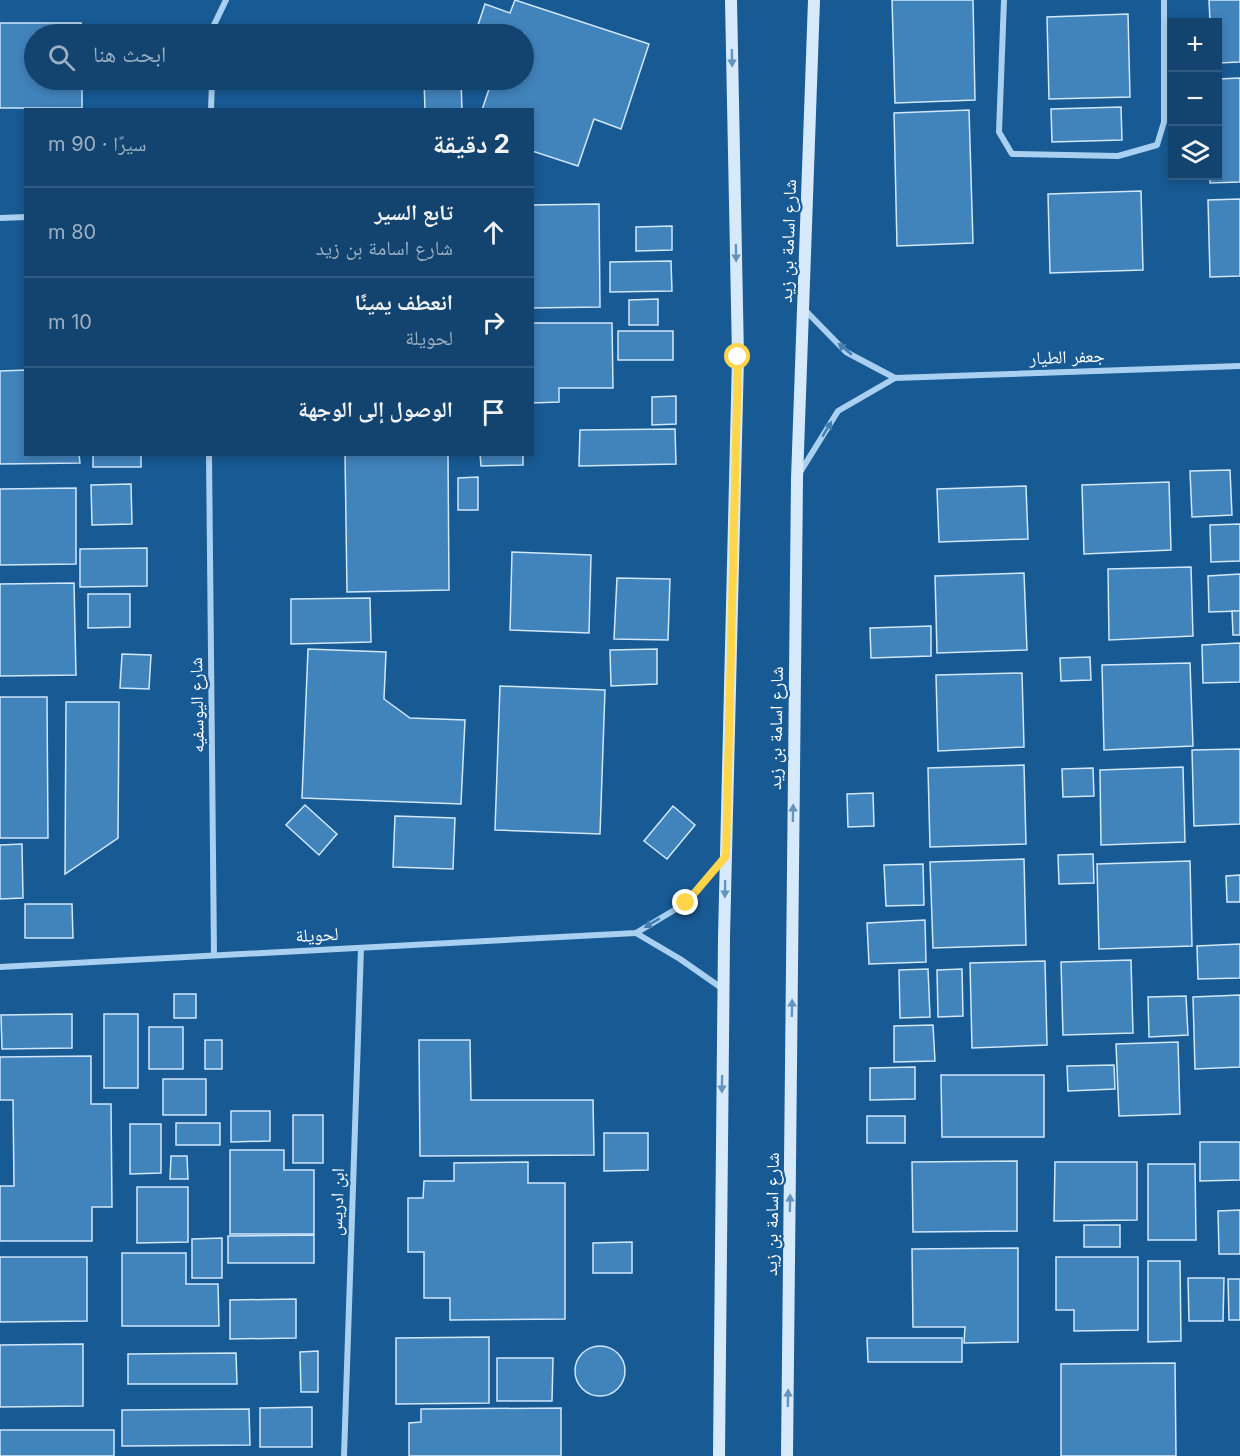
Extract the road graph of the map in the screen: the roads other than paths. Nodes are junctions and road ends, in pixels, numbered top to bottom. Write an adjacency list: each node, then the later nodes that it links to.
1 (226, 0): 6 (street)
2 (814, 0): 11 (street, شارع اسامة بن زيد)
3 (1004, 0): 4 (street)
4 (1164, 0)
5 (730, 3): 16 (street, one-way to 16)
6 (214, 24)
7 (212, 90): 8 (street)
8 (211, 108)
9 (24, 217): 10 (street)
10 (0, 218)
11 (804, 309): 13 (street, جعفر الطيار, one-way to 11); 15 (street, شارع اسامة بن زيد)
12 (1240, 366): 13 (street, جعفر الطيار)
13 (895, 378): 15 (street, جعفر الطيار, one-way to 13)
14 (209, 456): 19 (street, شارع اليوسفيه)
15 (796, 479): 24 (street, شارع اسامة بن زيد, one-way to 15)
16 (726, 856): 17 (street, لحويلة, one-way to 17); 21 (street, one-way to 21)
17 (636, 933): 18 (street, لحويلة); 21 (street)
18 (361, 948): 19 (street, لحويلة); 22 (street, ابن ادريس)
19 (214, 956): 20 (street, لحويلة)
20 (0, 967)
21 (723, 989): 23 (street, one-way to 23)
22 (344, 1456)
23 (719, 1456)
24 (787, 1456)

